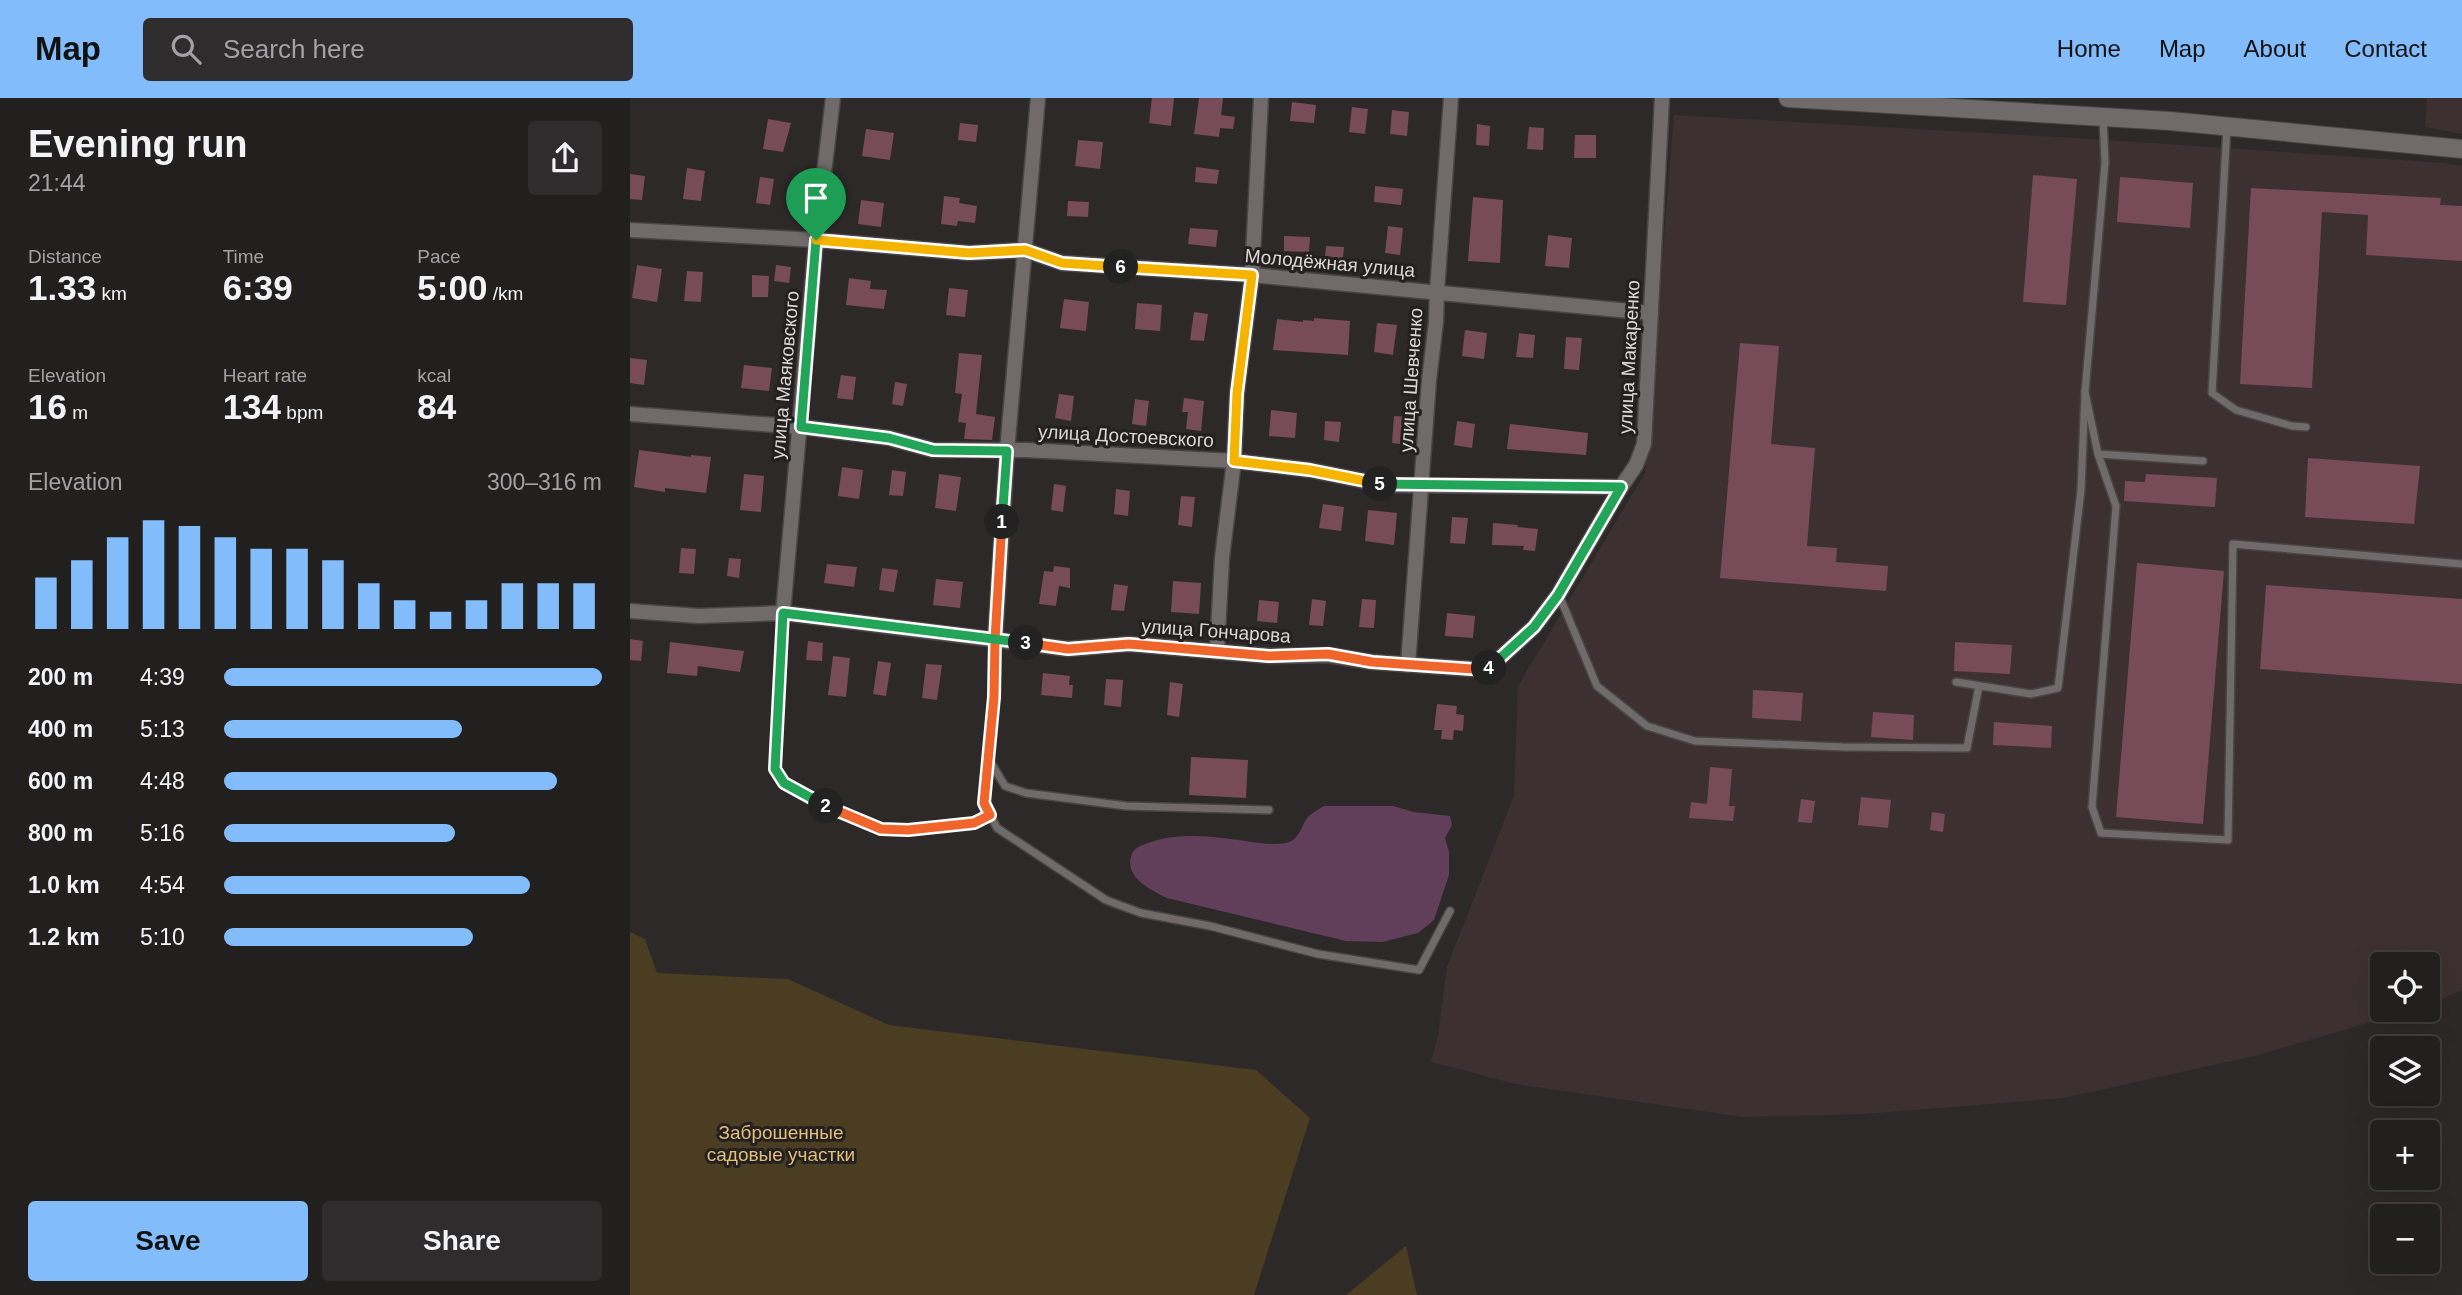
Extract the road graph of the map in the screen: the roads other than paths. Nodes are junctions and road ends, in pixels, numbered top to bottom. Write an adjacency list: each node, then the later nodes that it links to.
1 (833, 98): 11 (street, улица Маяковского)
2 (1038, 98): 12 (street)
3 (1261, 98): 13 (street)
4 (1451, 98): 14 (street, улица Шевченко)
5 (1662, 98): 15 (street, улица Макаренко)
6 (1788, 98): 7 (street)
7 (2103, 117): 8 (street); 16 (lane)
8 (2227, 126): 9 (street); 19 (lane)
9 (2462, 149)
10 (630, 230): 11 (street, Молодёжная улица)
11 (816, 240): 12 (street, Молодёжная улица); 18 (street, улица Маяковского)
12 (1025, 250): 13 (street, Молодёжная улица); 20 (street)
13 (1252, 275): 14 (street, Молодёжная улица); 22 (street)
14 (1437, 291): 15 (street, Молодёжная улица); 24 (street, улица Шевченко)
15 (1651, 313): 25 (street, улица Макаренко)
16 (2085, 392): 21 (lane); 34 (lane)
17 (630, 414): 18 (street, улица Достоевского)
18 (801, 427): 20 (street, улица Достоевского); 29 (street, улица Маяковского)
19 (2306, 427)
20 (1007, 451): 22 (street, улица Достоевского); 30 (street)
21 (2098, 454): 23 (lane); 26 (lane)
22 (1234, 461): 24 (street, улица Достоевского); 31 (street)
23 (2203, 461)
24 (1423, 485): 25 (street, улица Достоевского); 32 (street, улица Шевченко)
25 (1621, 487): 27 (street, улица Макаренко)
26 (2462, 564)
27 (1558, 595): 32 (street, улица Гончарова); 34 (lane)
28 (630, 611): 29 (street, улица Гончарова)
29 (783, 613): 30 (street, улица Гончарова); 37 (lane)
30 (995, 640): 31 (street, улица Гончарова); 35 (lane)
31 (1217, 650): 32 (street, улица Гончарова)
32 (1408, 664)
33 (1956, 682): 34 (lane)
34 (1979, 686)
35 (988, 758): 36 (lane); 37 (lane)
36 (1269, 810)
37 (990, 815): 38 (lane)
38 (1450, 911)

